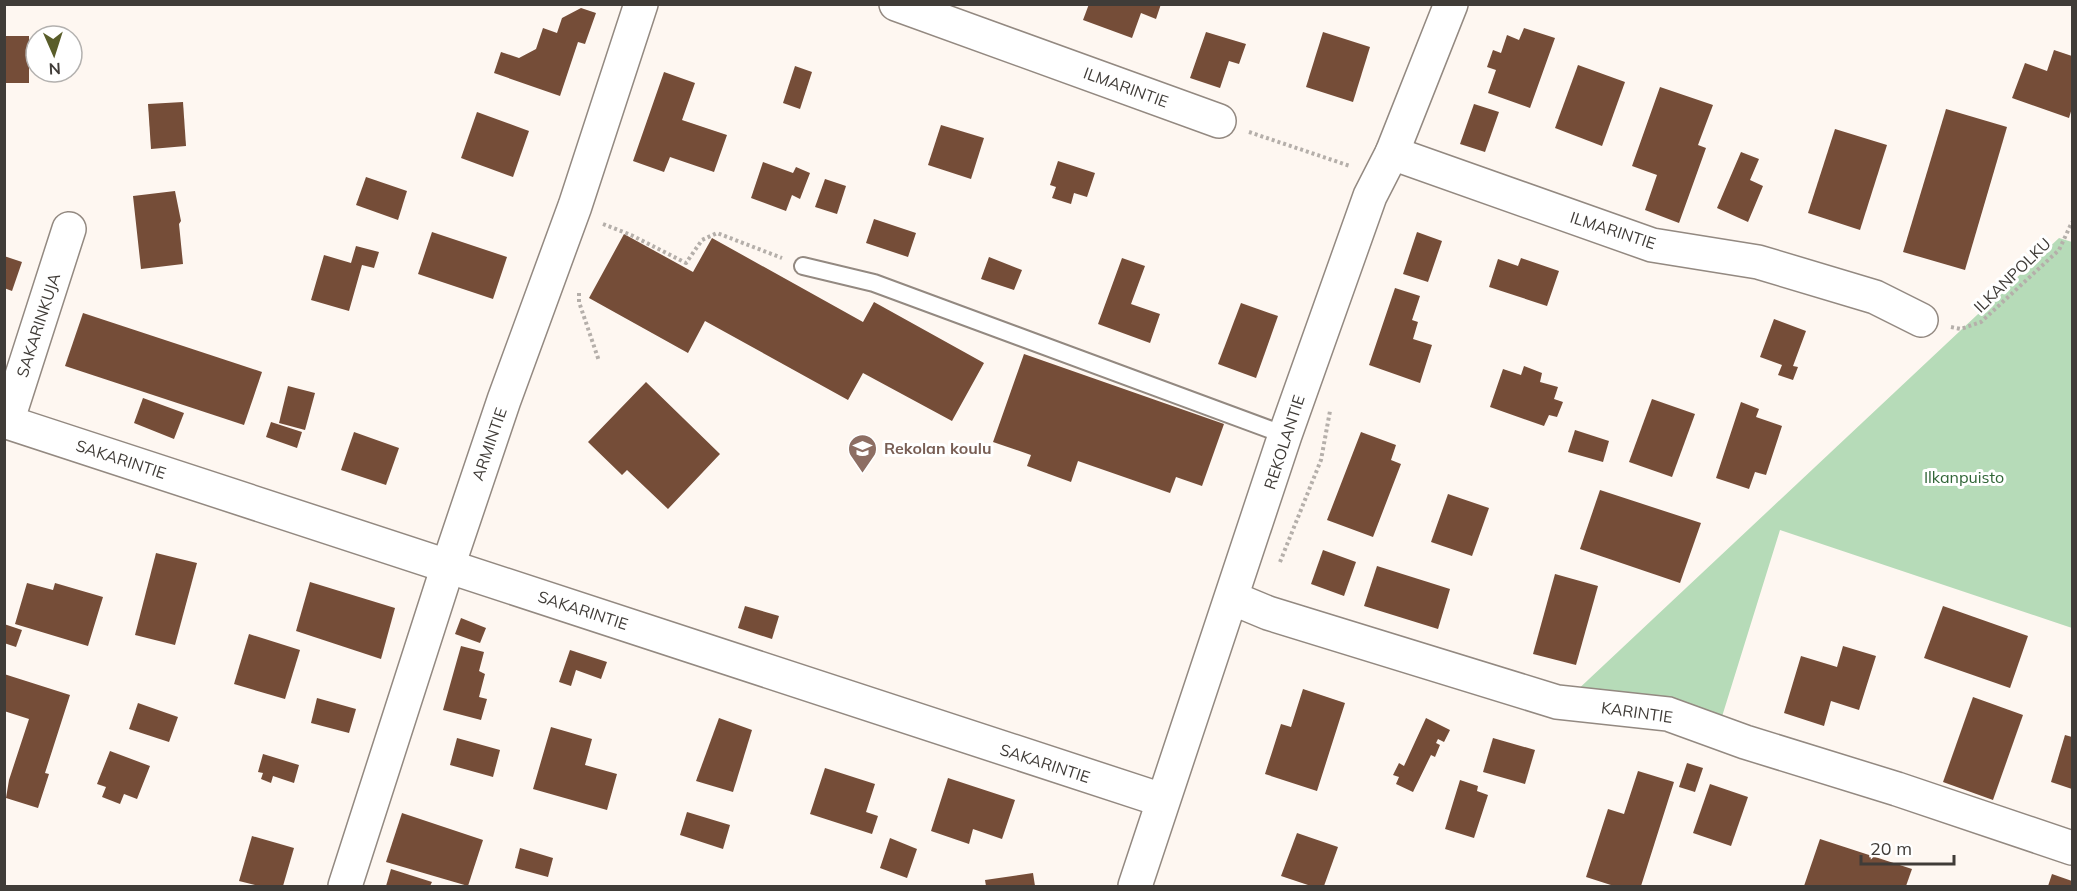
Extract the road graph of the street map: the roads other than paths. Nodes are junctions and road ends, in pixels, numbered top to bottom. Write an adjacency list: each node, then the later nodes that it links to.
1 (641, 4): 11 (street, ARMINTIE)
2 (1451, 4): 5 (street, REKOLANTIE)
3 (915, 8): 4 (street, ILMARINTIE)
4 (1219, 121)
5 (1392, 153): 8 (street, ILMARINTIE); 10 (street, REKOLANTIE)
6 (69, 229): 9 (street, SAKARINKUJA)
7 (803, 266): 10 (lane)
8 (1921, 320)
9 (6, 421): 11 (street, SAKARINTIE)
10 (1285, 435): 12 (street, REKOLANTIE)
11 (448, 566): 13 (street, SAKARINTIE); 15 (street, ARMINTIE)
12 (1232, 598): 13 (street, REKOLANTIE); 14 (street, KARINTIE)
13 (1162, 800): 16 (street, REKOLANTIE)
14 (2073, 848)
15 (345, 886)
16 (1135, 886)

